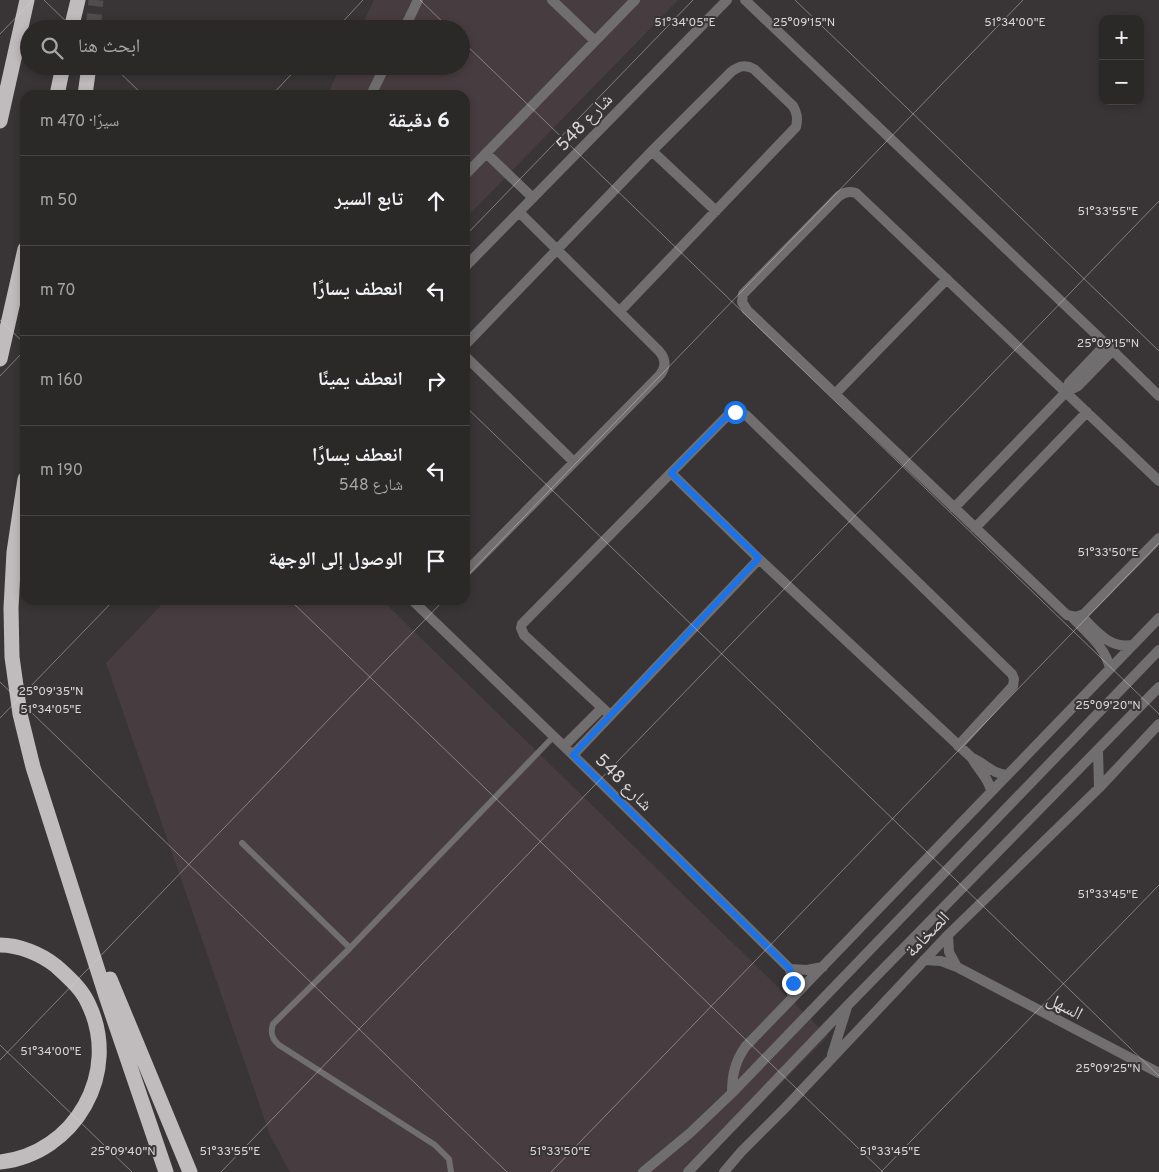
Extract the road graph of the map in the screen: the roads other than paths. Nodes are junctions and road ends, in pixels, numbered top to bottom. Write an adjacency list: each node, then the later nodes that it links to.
1 (27, 0): 8 (highway)
2 (78, 0): 9 (highway)
3 (418, 0): 10 (street)
4 (552, 0): 12 (street)
5 (635, 0): 12 (street)
6 (726, 0): 23 (street, شارع 548)
7 (745, 0): 32 (street)
8 (23, 20)
9 (73, 20)
10 (408, 20)
11 (20, 31): 19 (highway)
12 (595, 41): 21 (street)
13 (61, 75): 16 (highway)
14 (88, 75): 17 (highway)
15 (381, 75): 18 (street)
16 (58, 90)
17 (86, 90)
18 (374, 90)
19 (0, 121)
20 (652, 151): 24 (street); 24 (street); 26 (street)
21 (486, 153): 22 (street); 23 (street)
22 (470, 170)
23 (533, 198): 25 (street, شارع 548)
24 (716, 211): 30 (street)
25 (519, 212): 26 (street); 27 (street, شارع 548)
26 (557, 249): 30 (street); 31 (street)
27 (470, 262)
28 (20, 270): 33 (highway)
29 (947, 279): 35 (street); 36 (street); 36 (street)
30 (620, 311): 39 (street)
31 (470, 339)
32 (1110, 347): 35 (street); 37 (street)
33 (0, 359)
34 (470, 361): 39 (street)
35 (1066, 392): 38 (street); 42 (street)
36 (835, 394): 42 (street)
37 (1159, 396)
38 (1087, 412): 41 (street); 44 (street)
39 (574, 462): 47 (street)
40 (671, 473): 46 (street); 55 (street); 60 (street)
41 (1159, 481)
42 (954, 508): 44 (street)
43 (20, 512): 68 (highway)
44 (975, 528): 49 (street)
45 (1159, 538): 49 (street)
46 (759, 558): 56 (street); 60 (street)
47 (470, 568)
48 (417, 605): 58 (street, شارع 548)
49 (1076, 616): 51 (street); 53 (street)
50 (1159, 618): 51 (street)
51 (1132, 645): 53 (street)
52 (1159, 650): 80 (street)
53 (1110, 669): 64 (street)
54 (1159, 687): 61 (street)
55 (602, 708): 56 (street); 59 (street)
56 (610, 715): 62 (street)
57 (1159, 724): 65 (street, الصخامة)
58 (554, 736): 59 (street, شارع 548); 71 (lane)
59 (564, 746): 62 (street, شارع 548)
60 (958, 746): 63 (street)
61 (1098, 750): 65 (street); 77 (street)
62 (573, 755): 75 (street, شارع 548)
63 (972, 758): 64 (street); 66 (street)
64 (1007, 775): 66 (street)
65 (1099, 788): 69 (street, الصخامة)
66 (991, 792): 73 (street)
67 (242, 843): 71 (lane)
68 (73, 892): 82 (highway); 83 (highway)
69 (948, 935): 72 (street, الصخامة); 74 (street)
70 (0, 945): 81 (highway)
71 (350, 948): 84 (lane)
72 (924, 960): 74 (street, السهل); 78 (street, الصخامة)
73 (823, 967): 75 (street); 76 (street)
74 (957, 967): 79 (street, السهل)
75 (790, 969): 76 (street)
76 (792, 998): 80 (street)
77 (848, 1005): 78 (street); 86 (street)
78 (831, 1058): 87 (street, الصخامة)
79 (1159, 1073)
80 (732, 1093): 85 (street)
81 (0, 1162)
82 (166, 1172)
83 (190, 1172)
84 (451, 1172)
85 (643, 1172)
86 (688, 1172)
87 (724, 1172)

